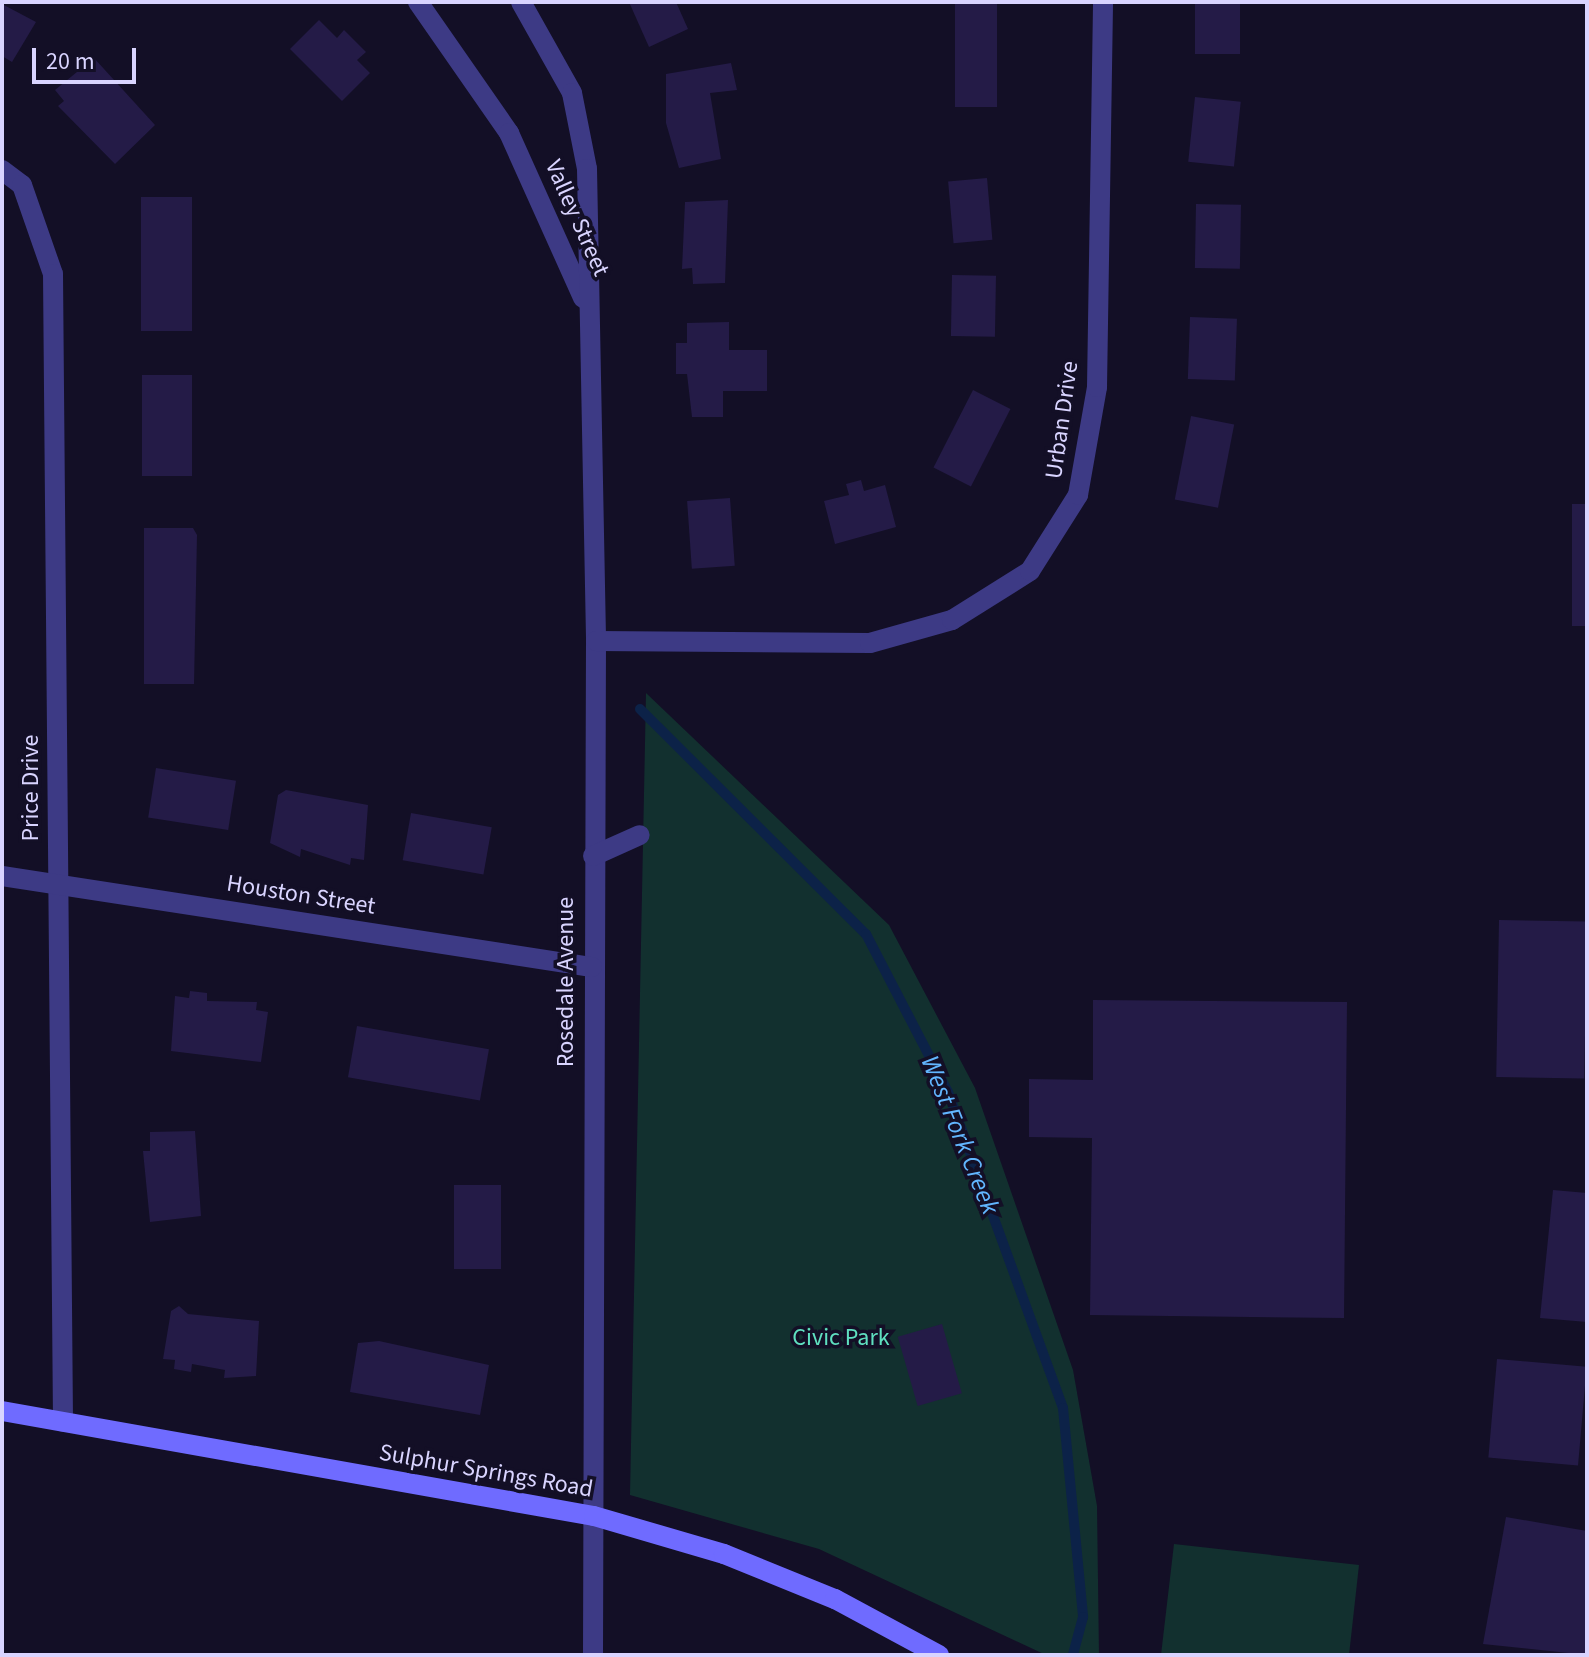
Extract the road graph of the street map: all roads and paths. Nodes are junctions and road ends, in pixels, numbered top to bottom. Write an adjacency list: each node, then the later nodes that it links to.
1 (418, 2): 5 (street, Valley Street)
2 (521, 2): 5 (street, Valley Street)
3 (1103, 2): 6 (street, Urban Drive)
4 (2, 170): 10 (street, Price Drive)
5 (588, 309): 6 (street, Rosedale Avenue)
6 (596, 641): 8 (street, Rosedale Avenue)
7 (640, 835): 8 (street)
8 (593, 856): 11 (street, Rosedale Avenue)
9 (2, 876): 10 (street, Houston Street)
10 (57, 884): 11 (street, Houston Street); 13 (street, Price Drive)
11 (592, 967): 14 (street, Rosedale Avenue)
12 (2, 1411): 13 (street, Sulphur Springs Road)
13 (63, 1422): 14 (street, Sulphur Springs Road)
14 (594, 1516): 15 (street, Rosedale Avenue); 16 (street, Sulphur Springs Road)
15 (593, 1655)
16 (939, 1655)

